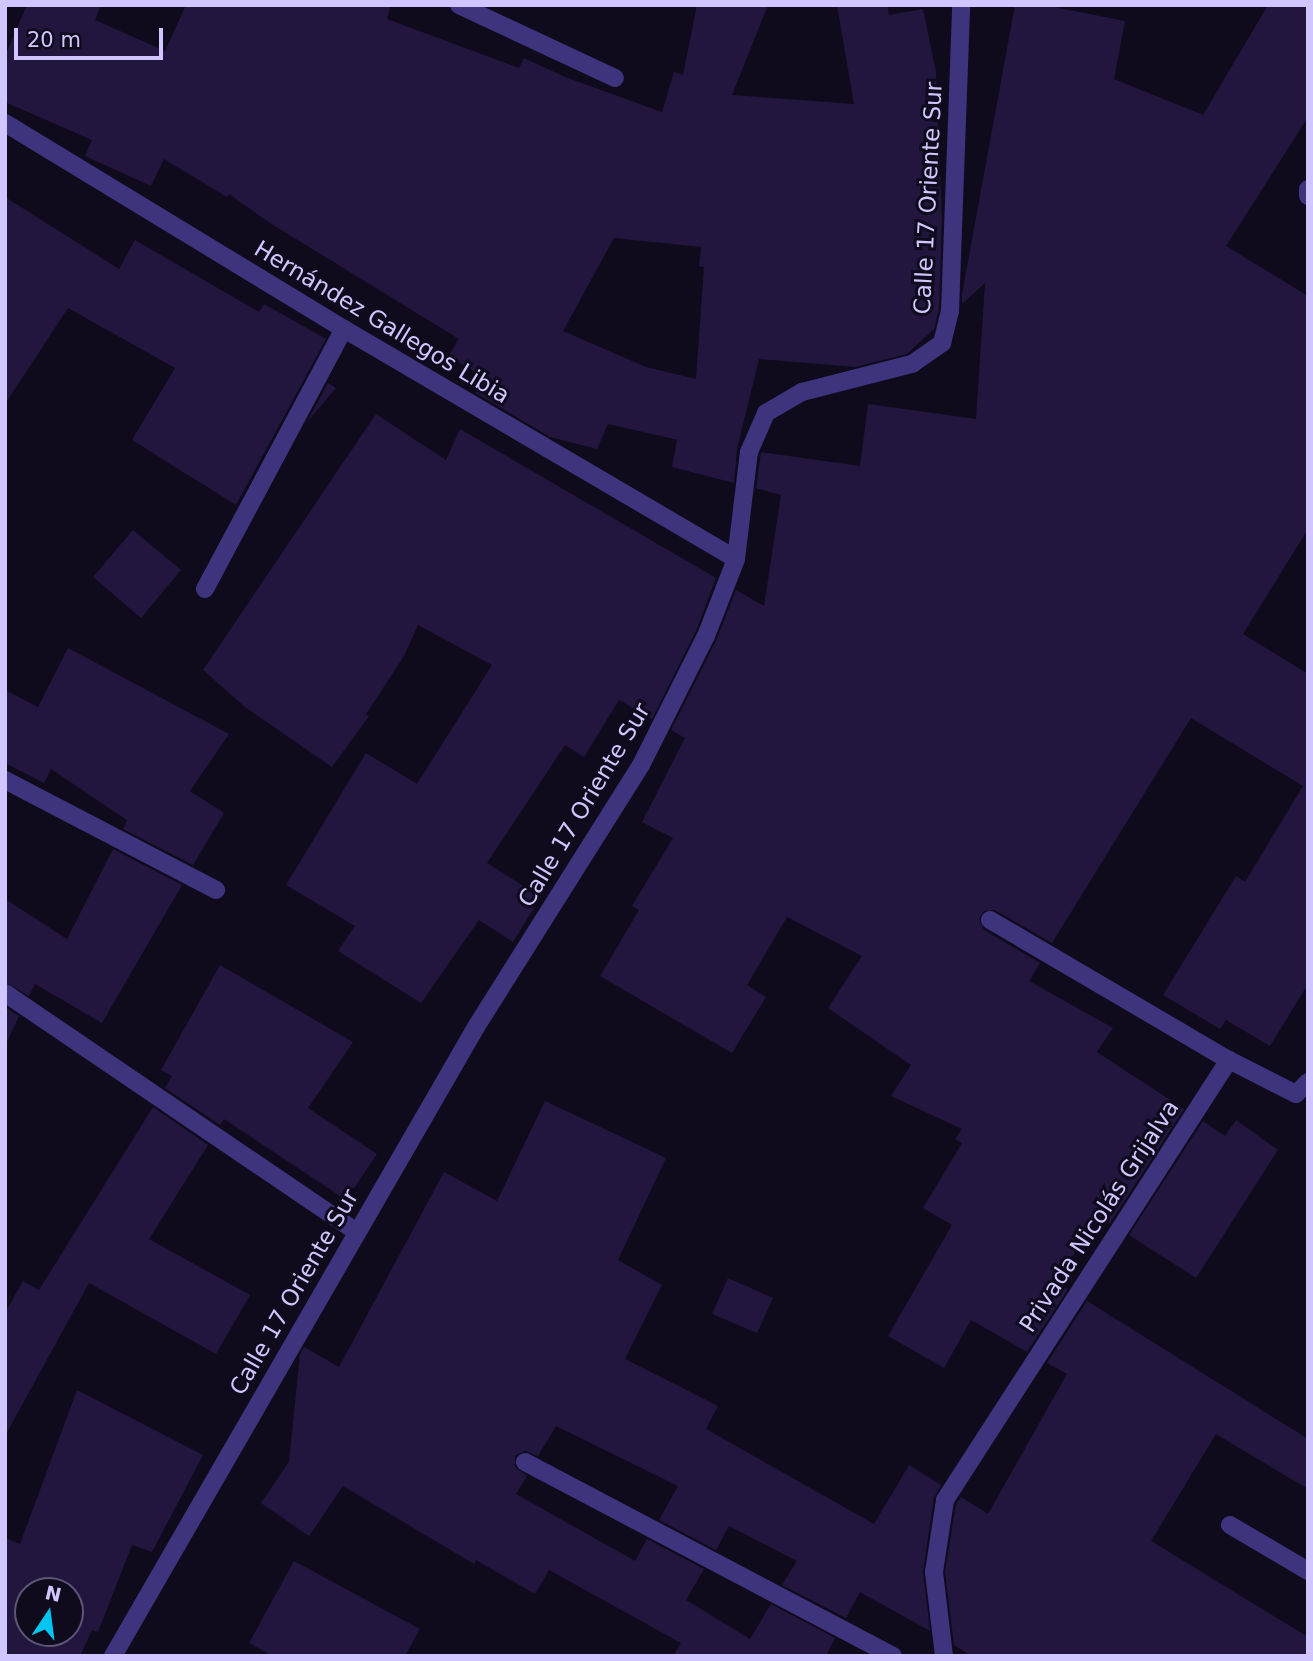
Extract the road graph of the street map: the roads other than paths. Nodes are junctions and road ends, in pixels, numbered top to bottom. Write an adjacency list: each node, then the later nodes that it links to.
1 (459, 5): 3 (street)
2 (961, 5): 8 (street, Calle 17 Oriente Sur)
3 (615, 78)
4 (5, 123): 7 (street, Hernández Gallegos Libia)
5 (1308, 189): 6 (street)
6 (1308, 196)
7 (344, 329): 8 (street, Hernández Gallegos Libia); 9 (street)
8 (736, 559): 16 (street, Calle 17 Oriente Sur)
9 (205, 589)
10 (5, 779): 11 (street)
11 (216, 890)
12 (990, 920): 14 (street)
13 (5, 993): 16 (street)
14 (1229, 1060): 15 (street); 22 (street, Privada Nicolás Grijalva)
15 (1308, 1082)
16 (357, 1233): 20 (street, Calle 17 Oriente Sur)
17 (525, 1462): 21 (street)
18 (1230, 1525): 19 (street)
19 (1308, 1571)
20 (113, 1656)
21 (893, 1656)
22 (944, 1656)

